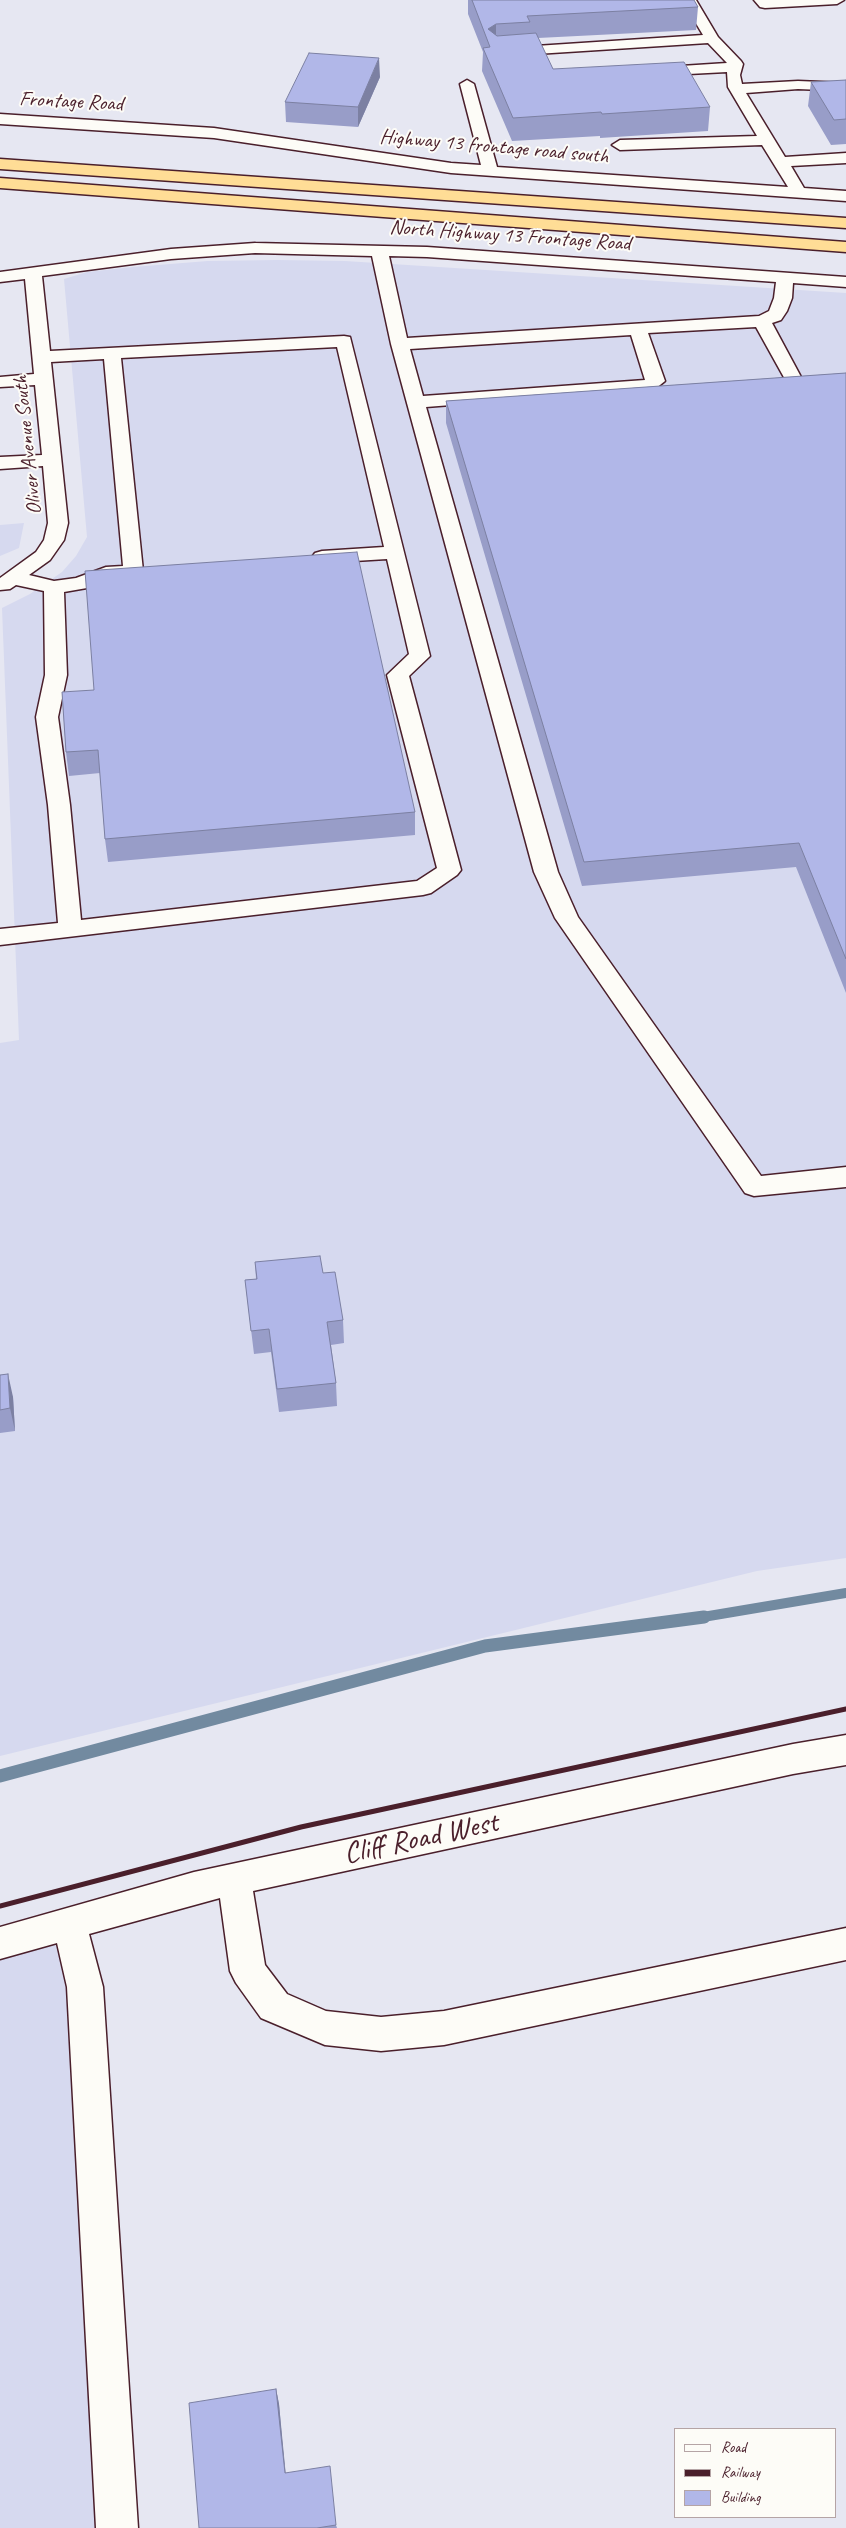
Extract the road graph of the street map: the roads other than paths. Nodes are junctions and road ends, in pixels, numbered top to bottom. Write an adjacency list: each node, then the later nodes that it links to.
1 (689, 0): 4 (street)
2 (761, 0): 3 (street)
3 (837, 0)
4 (712, 40): 5 (street); 6 (street)
5 (496, 52)
6 (736, 66): 7 (street); 10 (street)
7 (638, 72)
8 (467, 84): 19 (street)
9 (846, 88): 10 (street)
10 (736, 89): 13 (street)
11 (0, 119): 12 (street, Frontage Road)
12 (140, 127): 19 (street, Highway 13 frontage road south)
13 (768, 140): 14 (street); 17 (street)
14 (620, 146)
15 (0, 149): 21 (highway)
16 (846, 158): 17 (street)
17 (781, 162): 23 (street)
18 (0, 164): 21 (highway)
19 (490, 171): 23 (street, Highway 13 frontage road south)
20 (0, 183): 25 (highway)
21 (274, 183): 26 (highway)
22 (0, 189): 25 (highway)
23 (799, 193): 24 (street, Highway 13 frontage road south)
24 (846, 196)
25 (181, 197): 27 (highway)
26 (846, 223)
27 (846, 248)
28 (379, 250): 29 (street, North Highway 13 Frontage Road); 31 (street, North Highway 13 Frontage Road); 35 (street)
29 (33, 272): 30 (street, North Highway 13 Frontage Road); 37 (street, Oliver Avenue South)
30 (0, 277)
31 (786, 278): 32 (street, North Highway 13 Frontage Road); 33 (street)
32 (846, 282)
33 (762, 320): 34 (street); 38 (street)
34 (637, 328): 35 (street); 41 (street)
35 (400, 344): 41 (street)
36 (112, 352): 37 (street); 44 (street); 47 (street)
37 (42, 357): 39 (street, Oliver Avenue South)
38 (792, 377)
39 (44, 379): 40 (street); 42 (street, Oliver Avenue South)
40 (0, 382)
41 (416, 402): 50 (street)
42 (52, 460): 43 (street); 46 (street, Oliver Avenue South)
43 (0, 463)
44 (395, 552): 45 (street); 48 (street)
45 (303, 559)
46 (6, 583): 47 (street)
47 (54, 587): 48 (street)
48 (70, 929): 49 (street)
49 (0, 937)
50 (846, 1177)
51 (846, 1750): 52 (street, Cliff Road West)
52 (234, 1879): 53 (street, Cliff Road West); 55 (street)
53 (69, 1923): 54 (street, Cliff Road West); 56 (street)
54 (0, 1943)
55 (846, 1944)
56 (117, 2528)

